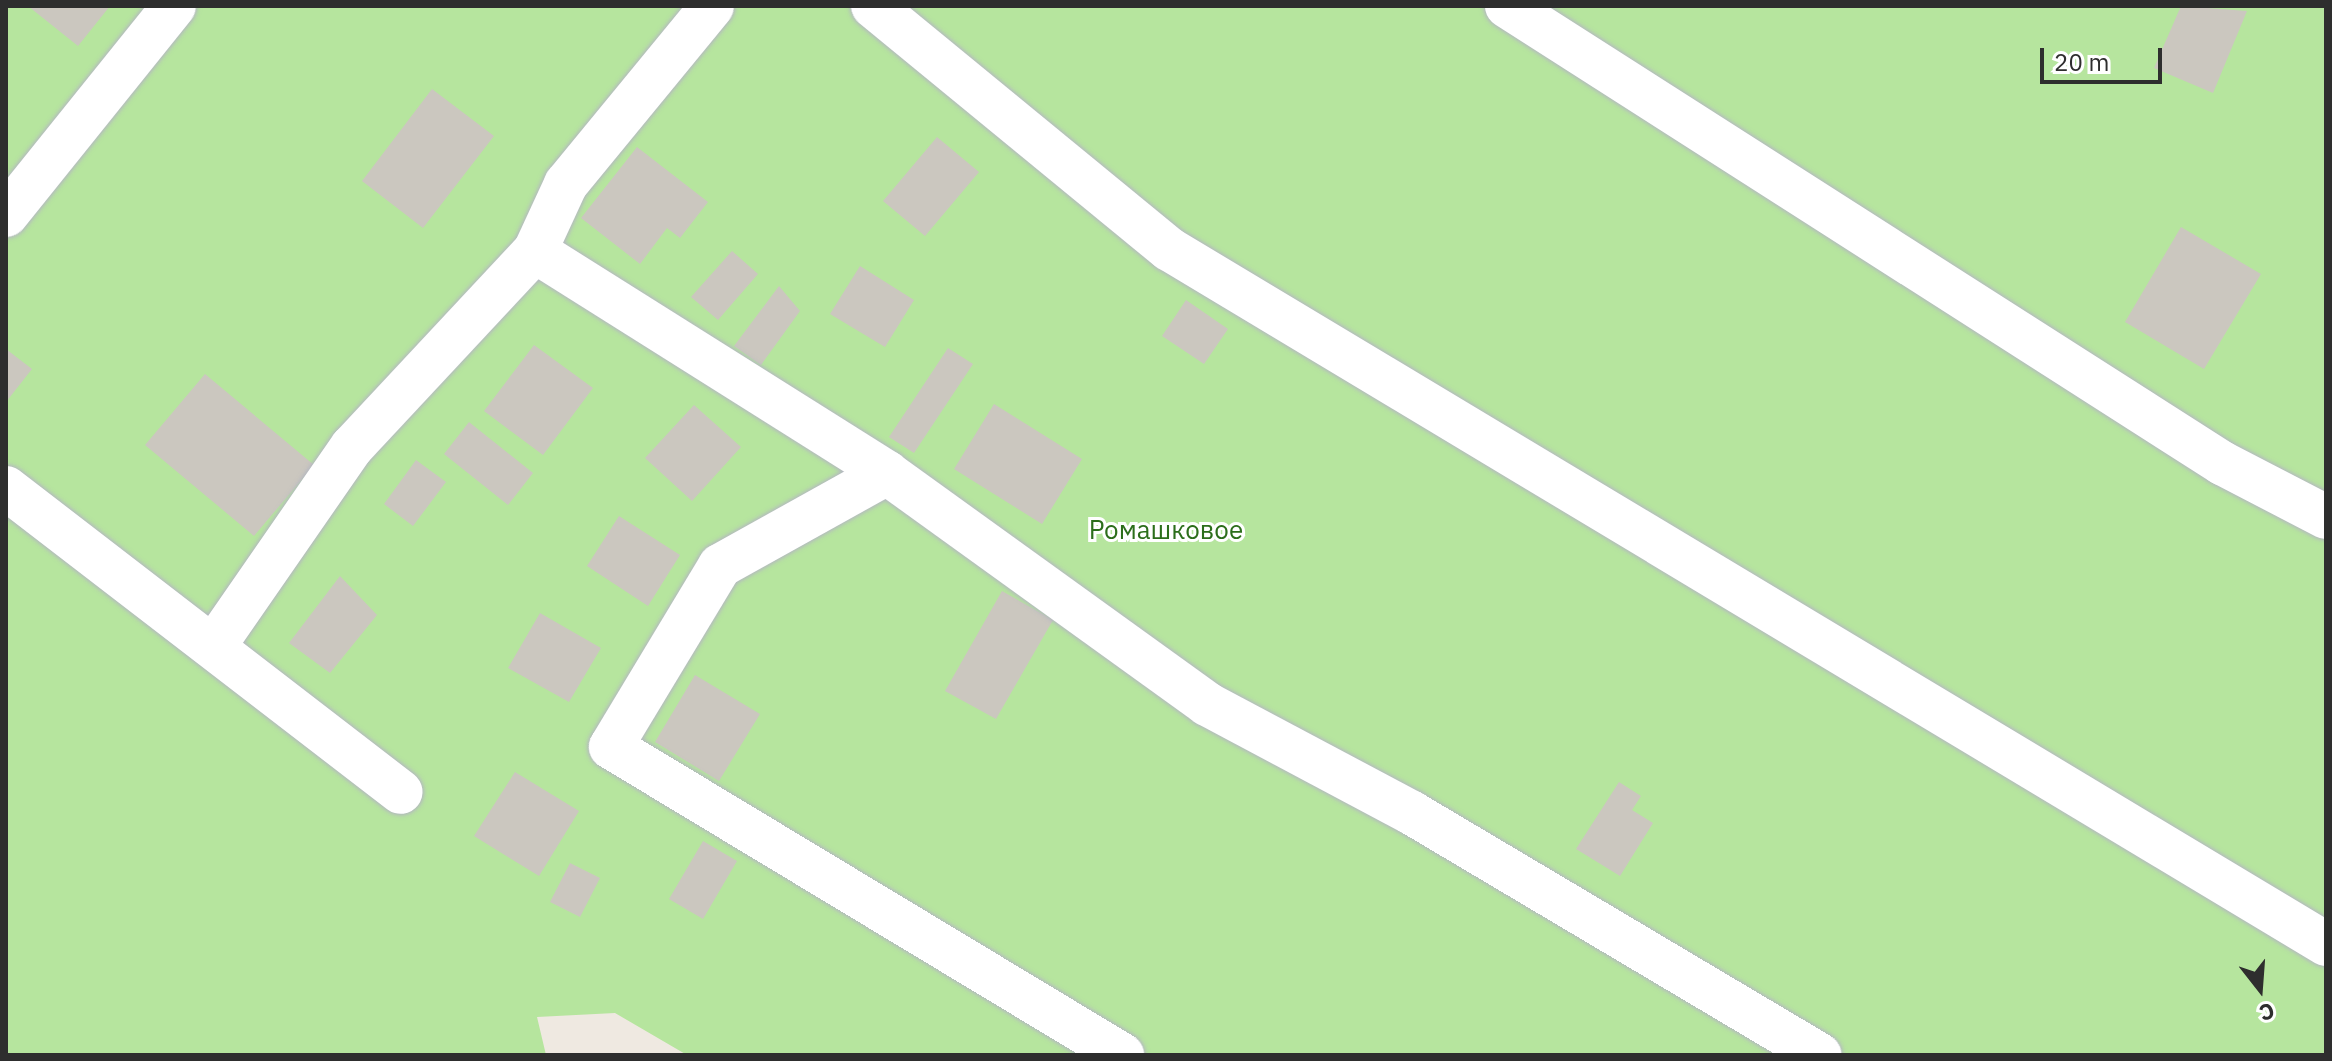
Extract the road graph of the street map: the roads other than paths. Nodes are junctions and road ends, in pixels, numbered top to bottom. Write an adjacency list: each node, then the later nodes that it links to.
1 (174, 6): 5 (lane)
2 (712, 6): 6 (lane)
3 (873, 6): 12 (lane)
4 (1507, 6): 9 (lane)
5 (6, 215)
6 (535, 251): 7 (lane); 10 (lane)
7 (887, 473): 13 (lane); 14 (lane)
8 (6, 488): 10 (lane)
9 (2326, 517)
10 (214, 646): 11 (lane)
11 (401, 792)
12 (2326, 944)
13 (1122, 1055)
14 (1820, 1055)

